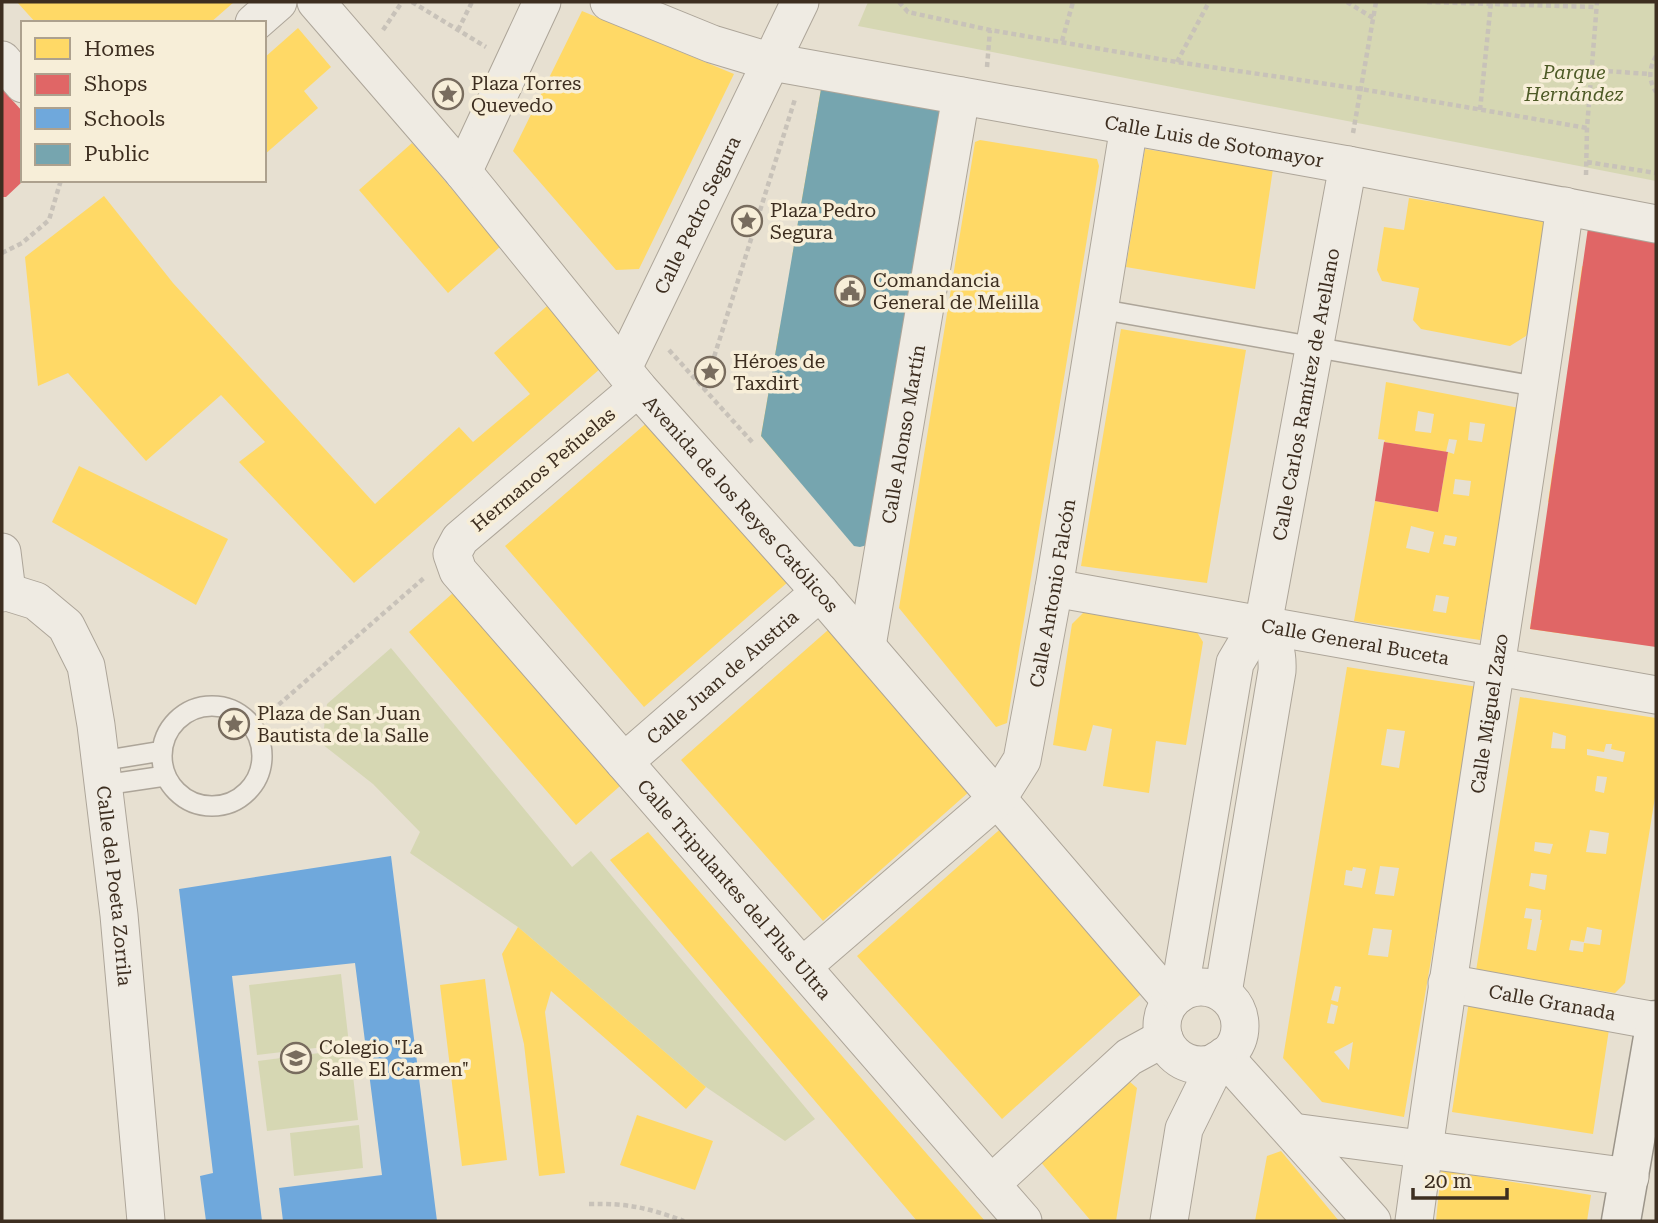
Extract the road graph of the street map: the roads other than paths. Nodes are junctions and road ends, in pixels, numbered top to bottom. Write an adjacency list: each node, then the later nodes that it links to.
1 (278, 2): 6 (street)
2 (542, 2): 13 (street)
3 (608, 2): 8 (street, Calle Luis de Sotomayor)
4 (800, 2): 8 (street, Calle Pedro Segura)
5 (329, 8): 13 (street, Avenida de los Reyes Católicos)
6 (256, 21)
7 (2, 60): 9 (street)
8 (772, 62): 10 (street, Calle Luis de Sotomayor); 18 (street, Calle Pedro Segura)
9 (21, 82)
10 (974, 87): 11 (street, Calle Luis de Sotomayor); 26 (street, Calle Alonso Martín)
11 (1129, 126): 12 (street, Calle Luis de Sotomayor); 16 (street, Calle Antonio Falcón)
12 (1348, 164): 14 (street, Calle Luis de Sotomayor); 17 (street, Calle Carlos Ramírez de Arellano)
13 (463, 172): 18 (street, Avenida de los Reyes Católicos)
14 (1576, 192): 15 (street, Calle Luis de Sotomayor); 19 (street, Calle Miguel Zazo)
15 (1656, 224)
16 (1099, 309): 17 (lane); 22 (street, Calle Antonio Falcón)
17 (1314, 347): 19 (lane); 25 (street, Calle Carlos Ramírez de Arellano)
18 (630, 378): 21 (street, Hermanos Peñuelas); 24 (street, Avenida de los Reyes Católicos)
19 (1539, 387): 27 (street, Calle Miguel Zazo)
20 (2, 552): 23 (street)
21 (452, 554): 30 (street, Calle Tripulantes del Plus Ultra)
22 (1054, 588): 25 (street, Calle General Buceta); 33 (street, Calle Antonio Falcón)
23 (4, 592): 31 (street, Calle del Poeta Zorrila)
24 (820, 592): 26 (street, Avenida de los Reyes Católicos); 30 (street, Calle Juan de Austria)
25 (1263, 625): 27 (street, Calle General Buceta); 36 (street); 37 (street, Calle Carlos Ramírez de Arellano)
26 (867, 646): 33 (street, Avenida de los Reyes Católicos)
27 (1496, 666): 28 (street, Calle General Buceta); 35 (street, Calle Miguel Zazo)
28 (1656, 695)
29 (162, 751): 31 (lane); 32 (lane); 32 (lane)
30 (624, 762): 34 (street, Calle Tripulantes del Plus Ultra)
31 (102, 773): 32 (lane); 46 (street, Calle del Poeta Zorrila)
32 (165, 776)
33 (998, 798): 34 (street, Calle Antonio Falcón); 37 (street, Avenida de los Reyes Católicos)
34 (803, 966): 45 (street, Calle Tripulantes del Plus Ultra)
35 (1447, 983): 38 (street, Calle Granada); 43 (street, Calle Miguel Zazo)
36 (1223, 993): 37 (street); 40 (street)
37 (1175, 997): 39 (street)
38 (1656, 1020): 44 (main road)
39 (1169, 1046): 40 (street); 42 (street); 45 (street)
40 (1221, 1058): 41 (street); 42 (street)
41 (1284, 1123): 42 (street); 43 (street); 49 (street)
42 (1184, 1129): 48 (street)
43 (1423, 1149): 44 (street); 50 (street, Calle Miguel Zazo)
44 (1630, 1177): 51 (main road)
45 (992, 1184): 47 (street, Calle Tripulantes del Plus Ultra)
46 (146, 1221)
47 (1023, 1221)
48 (1170, 1221)
49 (1373, 1221)
50 (1414, 1221)
51 (1621, 1221)

